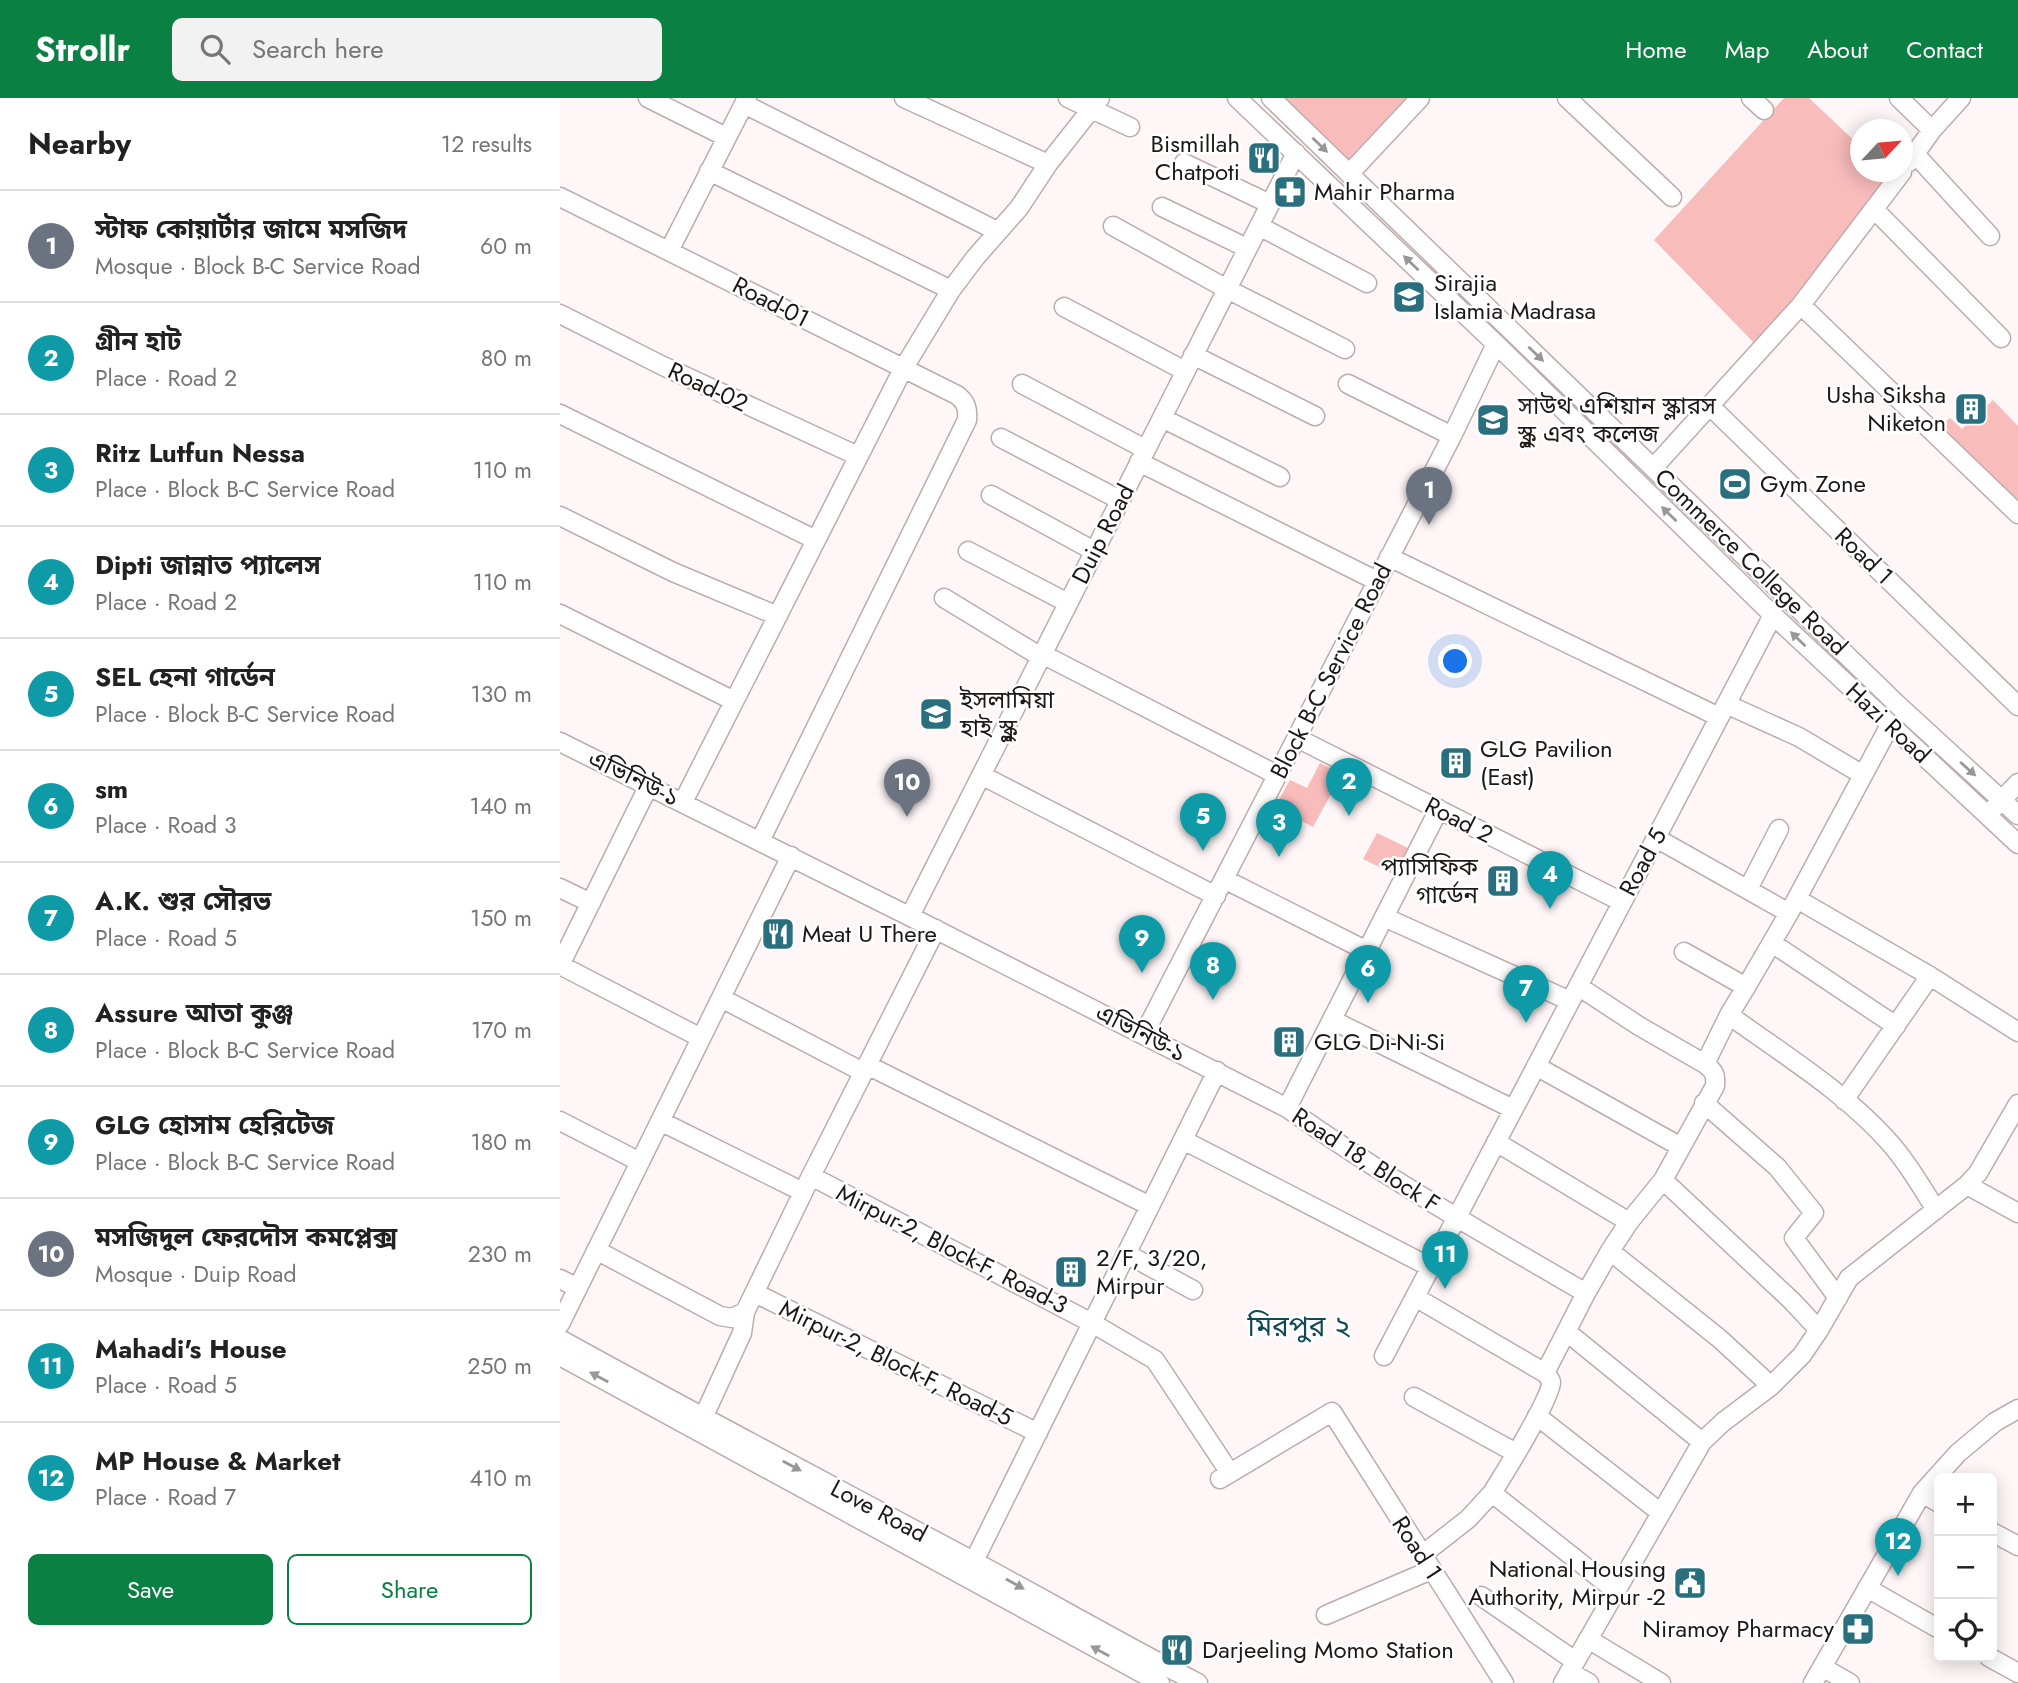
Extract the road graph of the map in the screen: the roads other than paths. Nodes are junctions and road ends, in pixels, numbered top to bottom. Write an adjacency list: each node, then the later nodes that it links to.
1 (648, 98): 14 (street)
2 (904, 98): 19 (street)
3 (1068, 98): 11 (street)
4 (1237, 98): 15 (street, Commerce College Road)
5 (1270, 98): 21 (street, Commerce College Road, one-way to 21)
6 (1420, 98): 21 (street)
7 (1567, 98): 24 (street)
8 (1899, 98): 13 (street)
9 (1961, 98): 13 (street)
10 (745, 101): 14 (street); 30 (street)
11 (1095, 104): 12 (street); 19 (street)
12 (1130, 127)
13 (1932, 130): 16 (street)
14 (726, 137): 20 (street)
15 (1296, 153): 25 (street, Duip Road); 41 (street, Commerce College Road, one-way to 15)
16 (1915, 154): 17 (street); 31 (street)
17 (1913, 157)
18 (1184, 163): 25 (street)
19 (1048, 164): 30 (street)
20 (709, 171): 33 (street); 36 (street)
21 (1349, 174): 55 (street, Commerce College Road, one-way to 55)
22 (1894, 182): 27 (street)
23 (560, 197): 33 (street, Road-01)
24 (1672, 198)
25 (1269, 204): 29 (street, Duip Road)
26 (1162, 207): 32 (street)
27 (1874, 209): 37 (street); 40 (street)
28 (1113, 226): 35 (street)
29 (1259, 226): 32 (street, Duip Road); 34 (street)
30 (997, 232): 36 (street)
31 (1990, 236)
32 (1247, 248): 35 (street, Duip Road)
33 (669, 251): 44 (street, Road-01)
34 (1367, 283)
35 (1227, 289): 42 (street); 43 (street, Duip Road)
36 (951, 290): 44 (street)
37 (1801, 305): 47 (street); 60 (street)
38 (1064, 307): 43 (street)
39 (560, 314): 53 (street, Road-02)
40 (2001, 338)
41 (1496, 344): 51 (street, Block B-C Service Road); 57 (street, Commerce College Road)
42 (1345, 349)
43 (1189, 363): 49 (street); 50 (street, Duip Road)
44 (902, 369): 53 (street); 92 (street, Road-01)
45 (1022, 384): 54 (street)
46 (1348, 384): 51 (street)
47 (1709, 405): 55 (street); 74 (street, Road 1)
48 (560, 414): 62 (street)
49 (1315, 416)
50 (1162, 418): 54 (street, Duip Road); 56 (street)
51 (1452, 436): 65 (street, Block B-C Service Road)
52 (1002, 438): 59 (street)
53 (858, 456): 62 (street)
54 (1142, 456): 59 (street, Duip Road); 66 (street)
55 (1654, 467): 84 (street, Commerce College Road, one-way to 84)
56 (1280, 477)
57 (1639, 485): 70 (street, Hazi Road, one-way to 57)
58 (991, 495): 64 (street)
59 (1120, 500): 64 (street, Duip Road)
60 (2018, 514)
61 (560, 516): 71 (street)
62 (816, 540): 71 (street)
63 (968, 551): 68 (street)
64 (1094, 551): 68 (street, Duip Road)
65 (1389, 557): 66 (street, Block B-C Service Road); 75 (street)
66 (1377, 581): 77 (street, Block B-C Service Road)
67 (944, 598): 72 (street)
68 (1068, 603): 72 (street, Duip Road)
69 (560, 614): 73 (street)
70 (1773, 615): 75 (street, Road 5); 76 (street, Hazi Road, one-way to 70)
71 (778, 616): 73 (street)
72 (1042, 655): 79 (street, Duip Road); 80 (street)
73 (734, 701): 85 (street)
74 (2018, 706)
75 (1722, 711): 81 (street); 91 (street, Road 5)
76 (1890, 725): 81 (street); 87 (street, Hazi Road)
77 (1297, 738): 80 (street, Block B-C Service Road); 86 (street, Road 2)
78 (560, 742): 83 (street, এভিনিউ-১)
79 (981, 775): 97 (street); 101 (street, Duip Road)
80 (1277, 775): 94 (street, Block B-C Service Road)
81 (1863, 775): 100 (street)
82 (2018, 783): 84 (street)
83 (649, 785): 85 (street, এভিনিউ-১); 99 (street)
84 (2002, 800): 87 (street); 88 (street, Commerce College Road)
85 (683, 802): 92 (street, এভিনিউ-১)
86 (1439, 809): 98 (street, Road 2); 102 (street)
87 (1987, 815): 90 (street, Hazi Road)
88 (2018, 815)
89 (1779, 829): 96 (street)
90 (2014, 833)
91 (1656, 838): 96 (street); 98 (street, Road 5)
92 (760, 841): 93 (street, এভিনিউ-১)
93 (791, 856): 101 (street, এভিনিউ-১); 111 (street)
94 (1224, 879): 97 (street, Block B-C Service Road); 105 (street)
95 (560, 888): 99 (street)
96 (1748, 889): 100 (street)
97 (1216, 896): 116 (street, Block B-C Service Road)
98 (1622, 902): 110 (street, Road 5)
99 (590, 903): 107 (street)
100 (1793, 906): 104 (street); 108 (street)
101 (910, 916): 103 (street, এভিনিউ-১)
102 (1384, 918): 105 (street); 110 (street)
103 (936, 929): 116 (street, এভিনিউ-১); 120 (street)
104 (1772, 943): 109 (street); 114 (street)
105 (1367, 951): 113 (street)
106 (1684, 952): 109 (street)
107 (560, 965): 117 (street)
108 (1930, 976): 114 (street); 115 (street)
109 (1746, 987): 112 (street)
110 (1574, 993): 118 (street); 119 (street, Road 5)
111 (721, 998): 117 (street); 120 (street)
112 (1729, 1015): 118 (street); 122 (street)
113 (1332, 1020): 125 (street); 126 (street)
114 (1896, 1026): 122 (street)
115 (2018, 1032)
116 (1144, 1034): 121 (street, এভিনিউ-১)
117 (701, 1038): 128 (street)
118 (1705, 1064): 123 (street)
119 (1536, 1066): 126 (street, Road 5); 131 (street)
120 (865, 1069): 134 (street); 136 (street)
121 (1217, 1071): 125 (street, Road 18, Block F); 129 (street, এভিনিউ-১)
122 (1844, 1100): 137 (street)
123 (1704, 1103): 131 (street); 151 (street)
124 (2018, 1104): 135 (street)
125 (1287, 1108): 139 (street, Road 18, Block F)
126 (1513, 1109): 130 (street, Road 5)
127 (560, 1121): 132 (street)
128 (660, 1121): 132 (street); 134 (street, Mirpur-2, Block-F, Road-3)
129 (1183, 1140): 136 (street, এভিনিউ-১); 144 (street)
130 (1496, 1142): 139 (street, Road 5); 140 (street)
131 (1681, 1147): 133 (street)
132 (640, 1162): 141 (street)
133 (1663, 1180): 140 (street); 155 (street)
134 (807, 1184): 148 (street); 153 (street, Mirpur-2, Block-F, Road-3)
135 (1967, 1185): 137 (street); 138 (street)
136 (1150, 1206): 143 (street, এভিনিউ-১)
137 (1936, 1210): 151 (street)
138 (2018, 1213)
139 (1456, 1218): 144 (street, Road 5); 149 (street, Road 18, Block F)
140 (1629, 1222): 142 (street)
141 (596, 1250): 146 (street); 152 (street)
142 (1611, 1251): 149 (street); 160 (street)
143 (1127, 1254): 147 (street); 153 (street, এভিনিউ-১)
144 (1430, 1267): 150 (street, Road 5)
145 (560, 1279): 146 (street)
146 (578, 1288): 154 (street)
147 (1193, 1290)
148 (755, 1293): 152 (street); 166 (street, Mirpur-2, Block-F, Road-5)
149 (1586, 1293): 156 (street)
150 (1415, 1297): 158 (street, Road 5); 159 (street)
151 (1838, 1298): 155 (street)
152 (745, 1312): 165 (street)
153 (1093, 1323): 163 (street, Mirpur-2, Block-F, Road-3); 166 (street, এভিনিউ-১)
154 (560, 1324)
155 (1819, 1330): 160 (street)
156 (1567, 1332): 159 (street); 167 (street)
157 (564, 1349): 165 (street, Love Road); 176 (street, Love Road, one-way to 157)
158 (1384, 1356)
159 (1545, 1373): 164 (street)
160 (1771, 1386): 167 (street)
161 (1414, 1397): 168 (street)
162 (2018, 1409): 170 (street)
163 (1332, 1412): 175 (street, Road 1)
164 (1537, 1416): 168 (street); 172 (street)
165 (702, 1418): 176 (street, Love Road, one-way to 176)
166 (1038, 1433): 176 (street, এভিনিউ-১)
167 (1702, 1442): 172 (street)
168 (1516, 1453): 169 (street)
169 (1492, 1493): 175 (street); 179 (street)
170 (1922, 1493): 171 (street); 178 (street)
171 (1934, 1500)
172 (1661, 1513): 179 (street)
173 (1997, 1535): 174 (street)
174 (2018, 1546)
175 (1422, 1555): 177 (street, Road 1)
176 (970, 1569): 188 (street, Love Road, one-way to 176); 189 (street, Love Road, one-way to 189)
177 (1431, 1570): 181 (street); 190 (street, Road 1)
178 (1867, 1588): 182 (street); 187 (street)
179 (1616, 1591): 183 (street)
180 (1481, 1595): 185 (street)
181 (1326, 1615)
182 (1934, 1626)
183 (1588, 1639): 185 (street); 192 (street)
184 (1997, 1661): 186 (street)
185 (1569, 1672): 191 (street)
186 (2018, 1673)
187 (1818, 1675): 193 (street)
188 (1160, 1683)
189 (1198, 1683)
190 (1504, 1683)
191 (1589, 1683)
192 (1661, 1683)
193 (1850, 1683)

